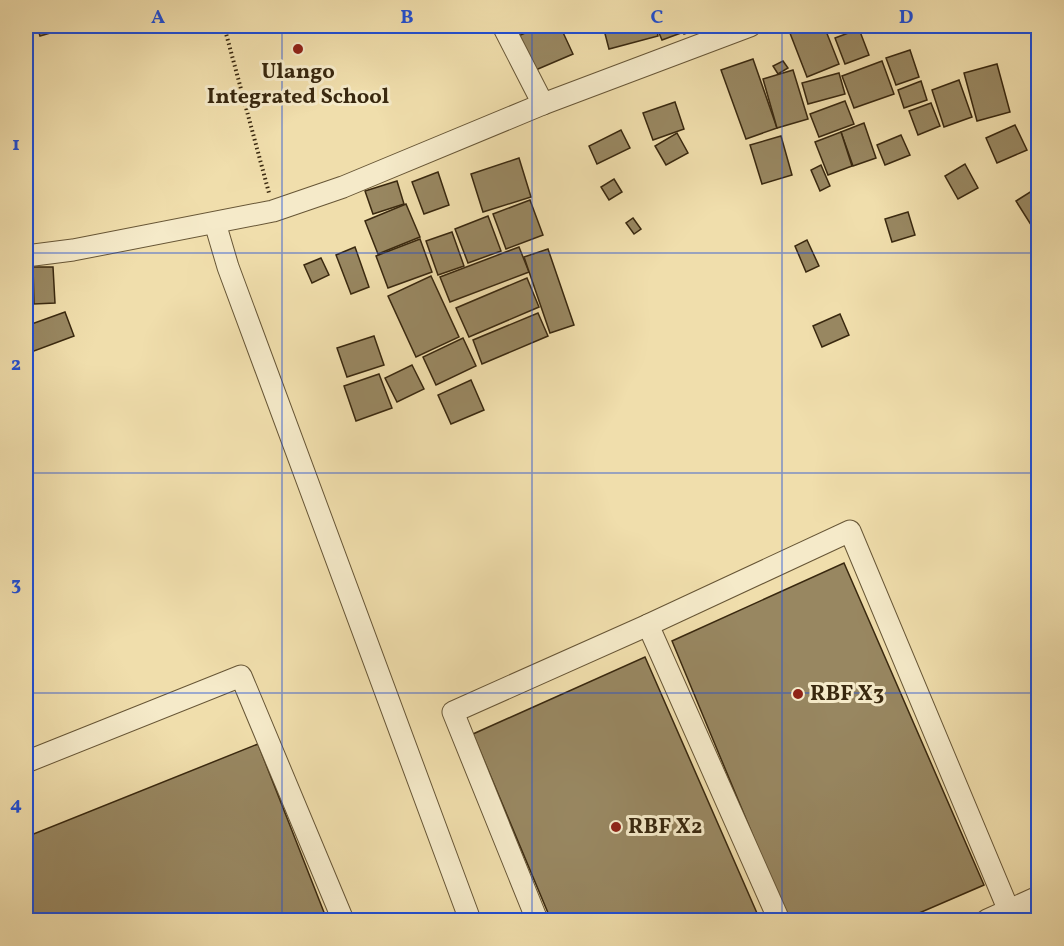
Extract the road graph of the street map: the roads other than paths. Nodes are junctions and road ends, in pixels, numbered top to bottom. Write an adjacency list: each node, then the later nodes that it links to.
1 (503, 26): 3 (street)
2 (750, 26): 3 (street)
3 (543, 104): 4 (street)
4 (215, 223): 5 (street); 11 (street)
5 (26, 256)
6 (648, 625): 9 (street); 12 (street); 13 (street)
7 (26, 762): 10 (street)
8 (1038, 897): 9 (street)
9 (1009, 911): 14 (street)
10 (343, 921)
11 (470, 921)
12 (537, 921)
13 (778, 921)
14 (987, 921)

